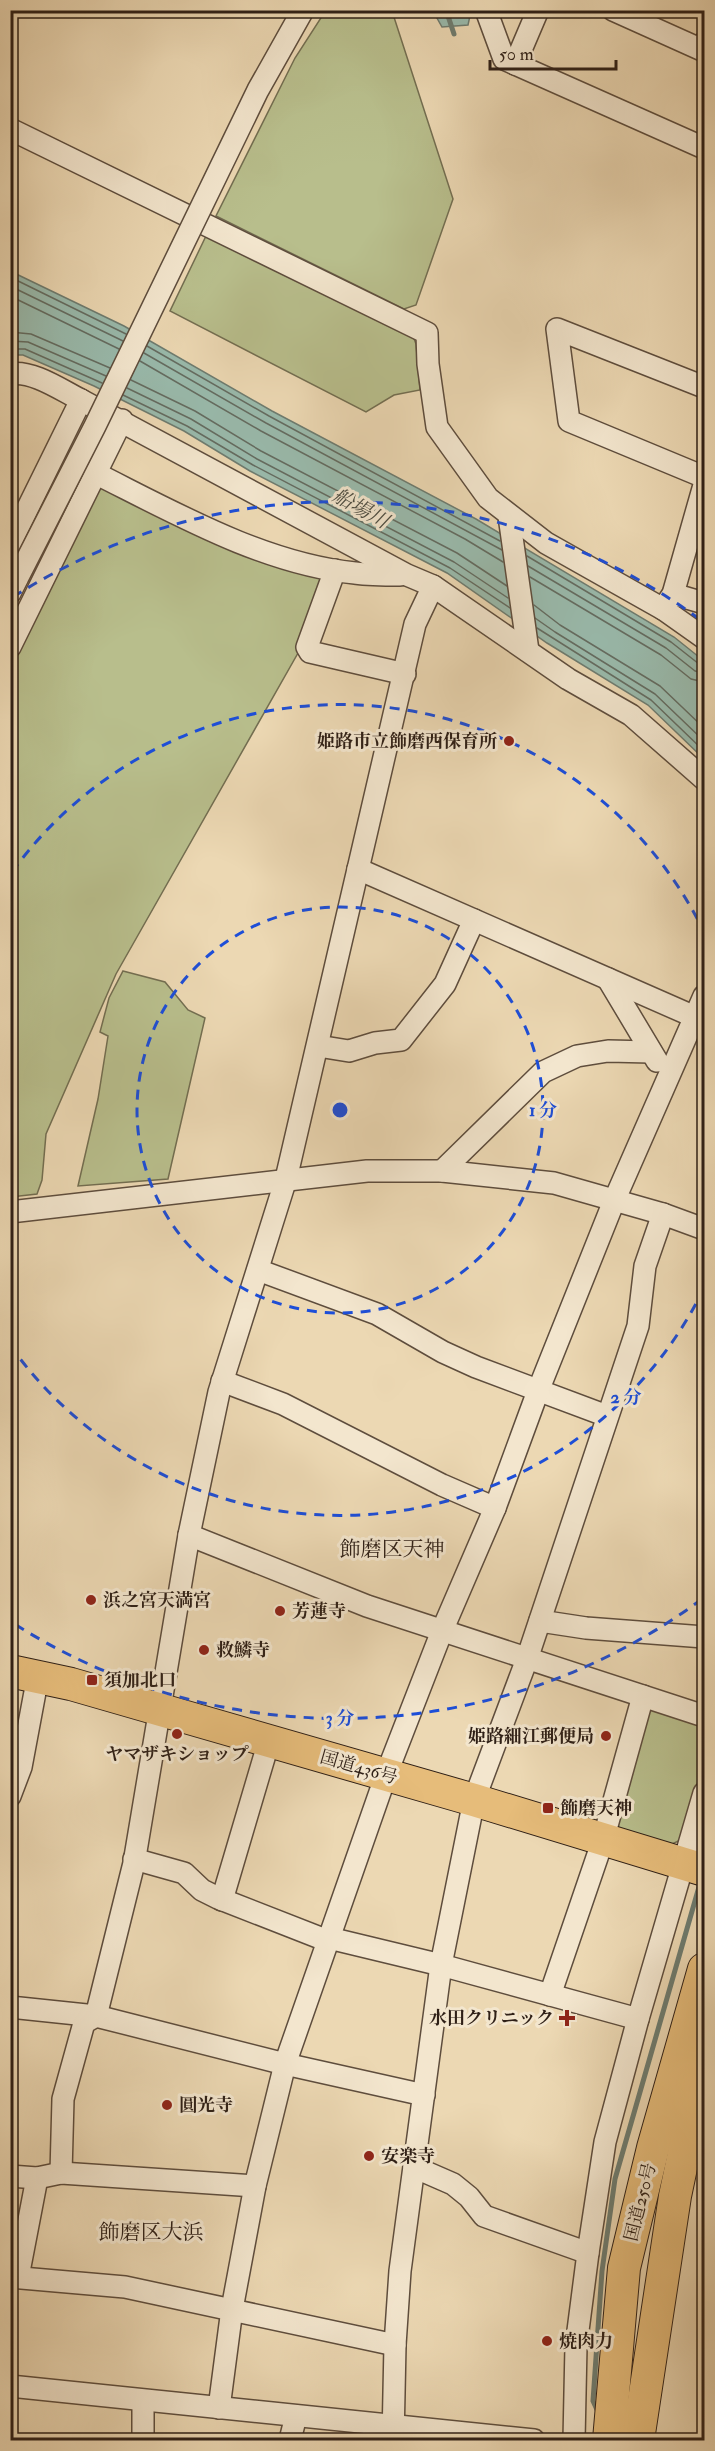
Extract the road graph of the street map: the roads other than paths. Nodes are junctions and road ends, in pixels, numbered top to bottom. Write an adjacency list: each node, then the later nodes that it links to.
1 (303, 10): 20 (street, bridge)
2 (486, 10): 6 (street)
3 (538, 10): 6 (street)
4 (613, 10): 5 (street)
5 (704, 48)
6 (515, 64): 8 (street)
7 (10, 129): 16 (street)
8 (705, 148)
9 (10, 374): 11 (street)
10 (705, 387): 14 (street)
11 (81, 400): 12 (street); 17 (street)
12 (122, 420): 13 (street); 19 (street)
13 (95, 473): 18 (street); 25 (street)
14 (705, 477)
15 (705, 485): 22 (street)
16 (509, 516): 22 (street); 26 (street)
17 (10, 544)
18 (335, 570): 19 (street); 27 (street)
19 (407, 575): 21 (street)
20 (14, 585)
21 (433, 586): 26 (street); 27 (street)
22 (668, 601): 23 (street); 24 (street)
23 (705, 603)
24 (705, 638)
25 (10, 647)
26 (528, 651): 28 (street)
27 (405, 674): 29 (street)
28 (705, 779)
29 (358, 869): 30 (street); 34 (street)
30 (474, 920): 31 (street); 34 (street)
31 (608, 979): 33 (street); 35 (street)
32 (705, 996): 33 (street)
33 (695, 1017): 36 (street)
34 (318, 1046): 38 (street)
35 (651, 1052): 36 (street); 37 (street)
36 (667, 1078): 39 (street)
37 (442, 1171): 38 (street); 39 (street)
38 (286, 1179): 40 (street); 43 (street)
39 (614, 1201): 41 (street); 45 (street)
40 (10, 1212)
41 (663, 1214): 42 (street); 46 (street)
42 (705, 1229)
43 (258, 1270): 44 (street); 45 (street)
44 (222, 1381): 47 (street); 48 (street)
45 (538, 1391): 46 (street); 47 (street)
46 (607, 1416): 49 (street)
47 (495, 1508): 50 (street)
48 (189, 1535): 50 (street); 55 (street)
49 (540, 1620): 51 (street); 52 (street)
50 (442, 1631): 52 (street); 58 (street)
51 (705, 1637)
52 (527, 1659): 54 (street); 61 (street)
53 (24, 1674): 55 (highway, 国道436号); 60 (street)
54 (643, 1696): 56 (street); 62 (street)
55 (161, 1710): 57 (highway, 国道436号); 63 (street)
56 (705, 1716)
57 (269, 1741): 58 (highway, 国道436号); 65 (street)
58 (386, 1774): 61 (highway, 国道436号); 66 (street)
59 (705, 1793): 64 (street)
60 (10, 1796)
61 (474, 1800): 62 (highway, 国道436号); 67 (street)
62 (603, 1840): 64 (highway, 国道436号); 69 (street)
63 (134, 1859): 65 (street); 71 (street)
64 (692, 1866): 72 (street)
65 (222, 1900): 66 (street)
66 (328, 1939): 67 (street); 74 (street)
67 (441, 1965): 69 (street); 75 (street)
68 (705, 1969): 94 (highway, 国道250号)
69 (550, 1995): 72 (street)
70 (10, 2007): 71 (street)
71 (96, 2016): 74 (street); 77 (street)
72 (639, 2019): 81 (street)
73 (705, 2058): 95 (highway, 国道250号)
74 (285, 2064): 75 (street); 80 (street)
75 (424, 2095): 76 (street)
76 (414, 2167): 81 (street); 84 (street)
77 (61, 2173): 79 (street); 80 (street)
78 (10, 2176): 79 (street)
79 (37, 2178): 82 (street)
80 (255, 2186): 83 (street)
81 (588, 2253): 93 (street)
82 (14, 2277): 83 (street)
83 (232, 2309): 84 (street); 87 (street)
84 (395, 2344): 89 (street)
85 (10, 2386): 86 (street)
86 (143, 2401): 87 (street); 90 (street)
87 (219, 2408): 88 (street)
88 (296, 2416): 89 (street); 91 (street)
89 (393, 2434): 92 (street)
90 (143, 2440)
91 (290, 2440)
92 (534, 2440)
93 (574, 2440)
94 (609, 2440)
95 (638, 2440)

